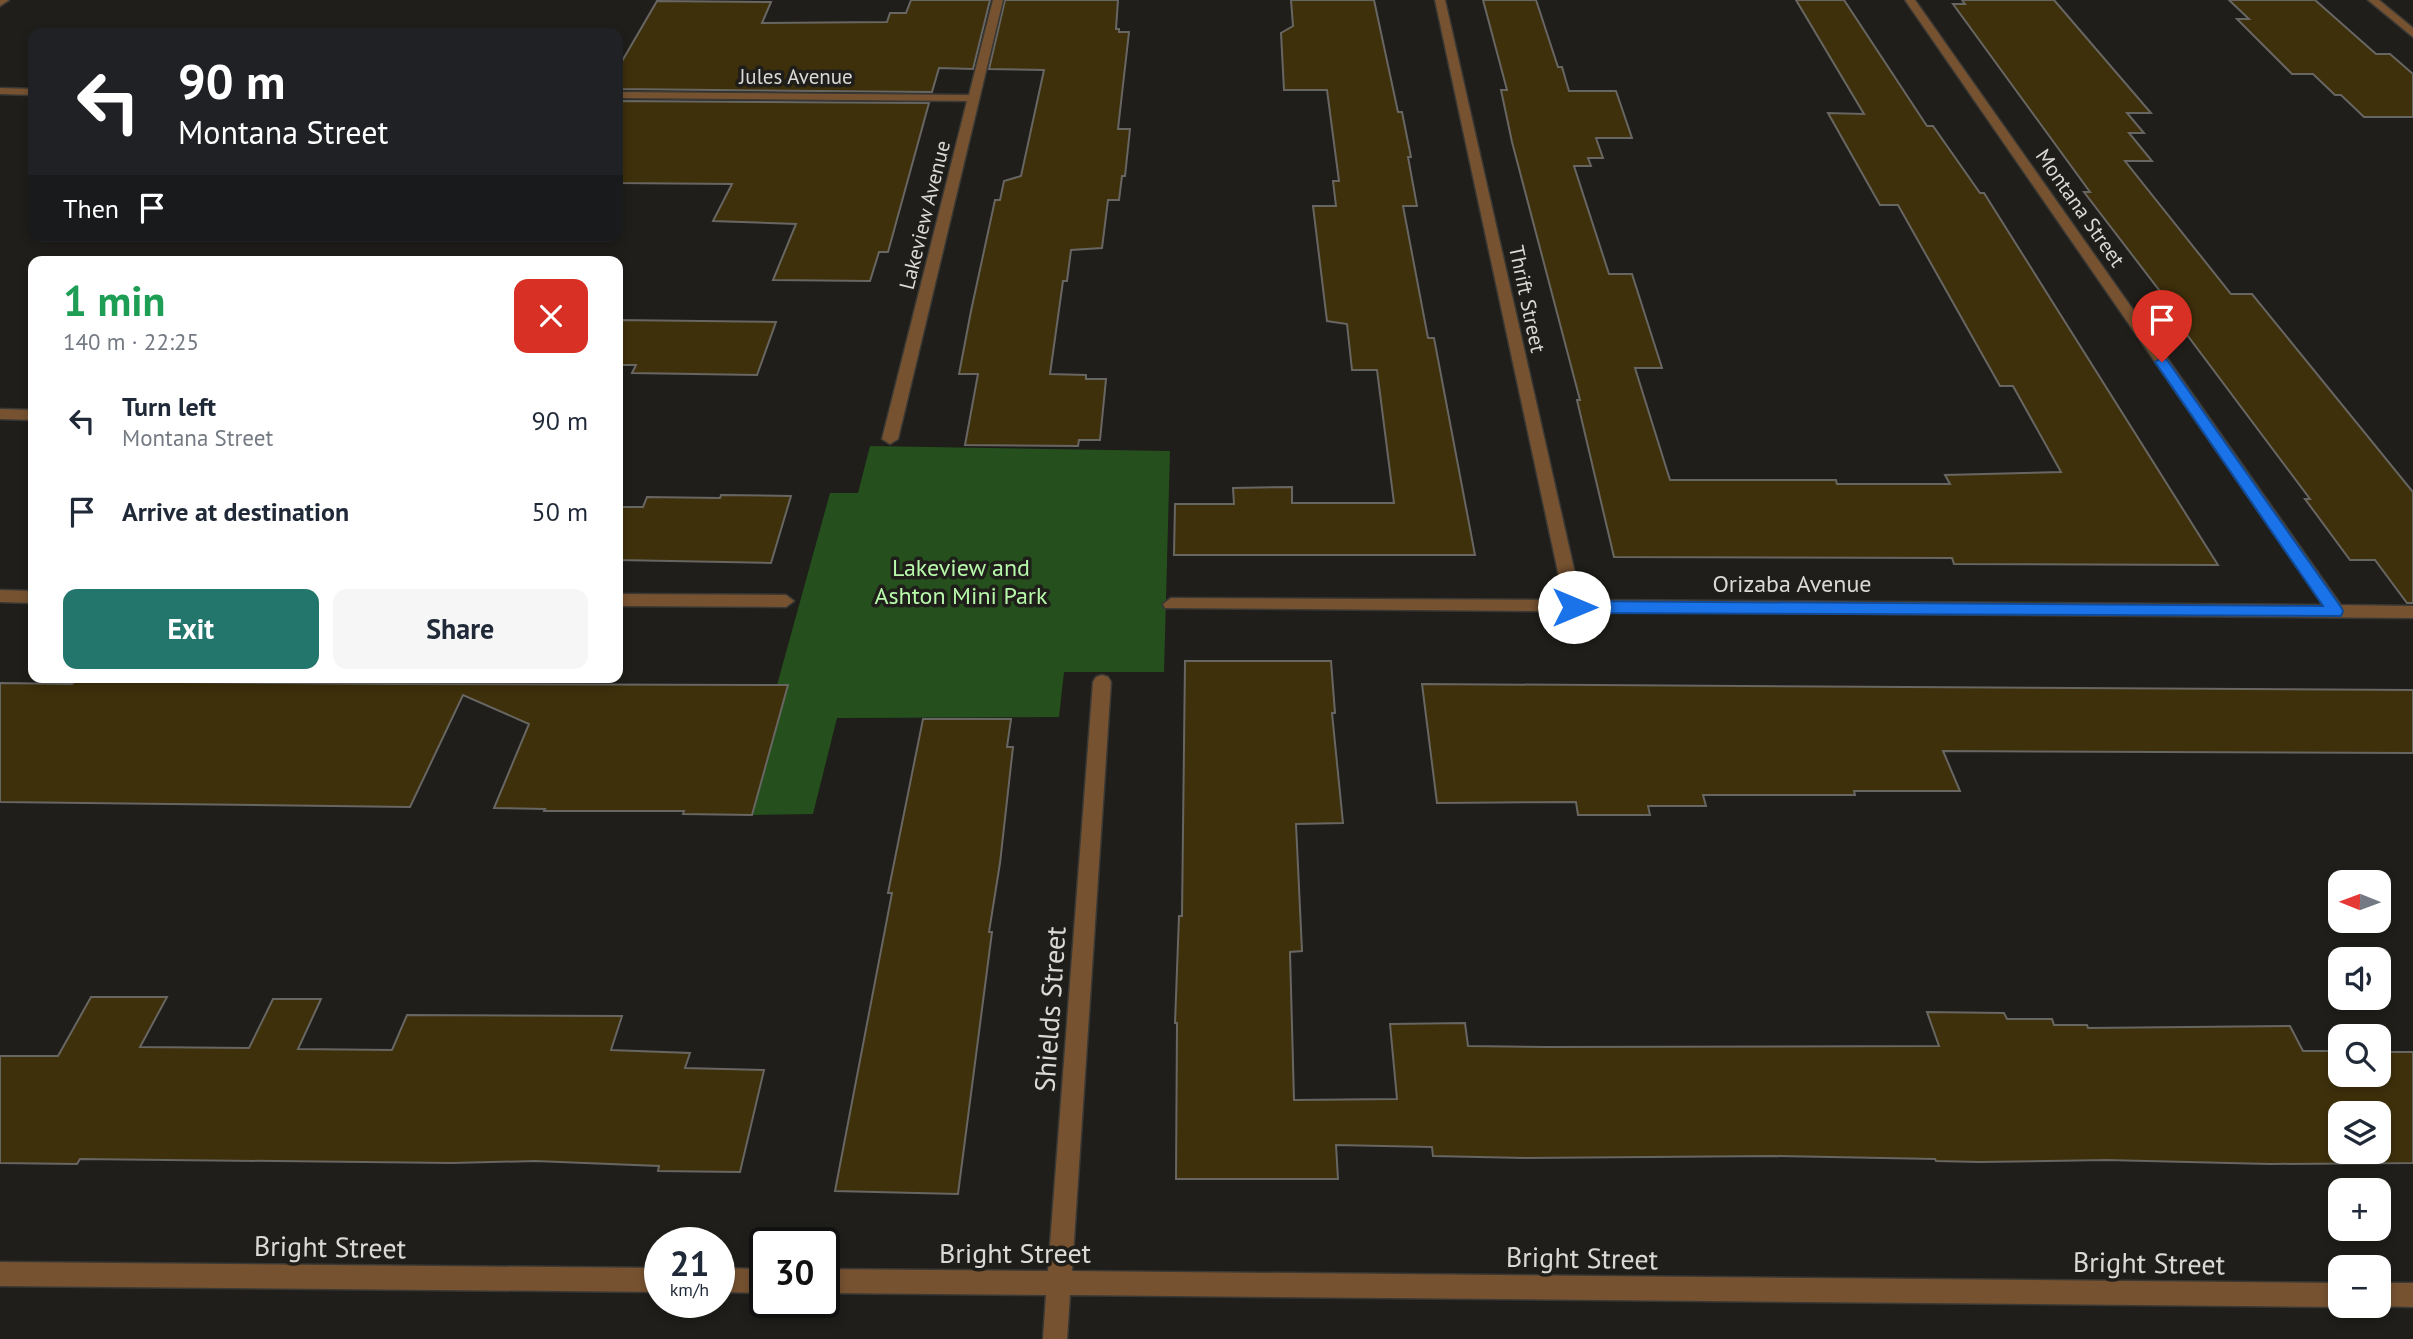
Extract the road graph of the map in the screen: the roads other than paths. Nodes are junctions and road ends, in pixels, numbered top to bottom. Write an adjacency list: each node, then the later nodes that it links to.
1 (998, 0): 9 (street, Lakeview Avenue)
2 (1440, 0): 18 (street, Thrift Street)
3 (1910, 0): 19 (street, Montana Street)
4 (2373, 0): 5 (street)
5 (2413, 34)
6 (0, 91): 7 (street)
7 (28, 92)
8 (623, 95): 9 (street, Jules Avenue)
9 (974, 97): 12 (street, Lakeview Avenue)
10 (0, 414): 11 (street)
11 (28, 415)
12 (890, 439)
13 (0, 596): 14 (street)
14 (28, 597)
15 (623, 600): 16 (street)
16 (786, 601)
17 (1171, 604): 18 (street, Orizaba Avenue)
18 (1574, 607): 19 (street, Orizaba Avenue)
19 (2336, 611): 20 (street, Orizaba Avenue)
20 (2413, 612)
21 (1102, 682): 25 (street, Shields Street)
22 (0, 1274): 23 (street, Bright Street)
23 (644, 1280)
24 (840, 1281): 25 (street, Bright Street)
25 (1059, 1283): 26 (street, Bright Street); 29 (street, Shields Street)
26 (2328, 1295)
27 (2391, 1295): 28 (street)
28 (2413, 1296)
29 (1055, 1339)

